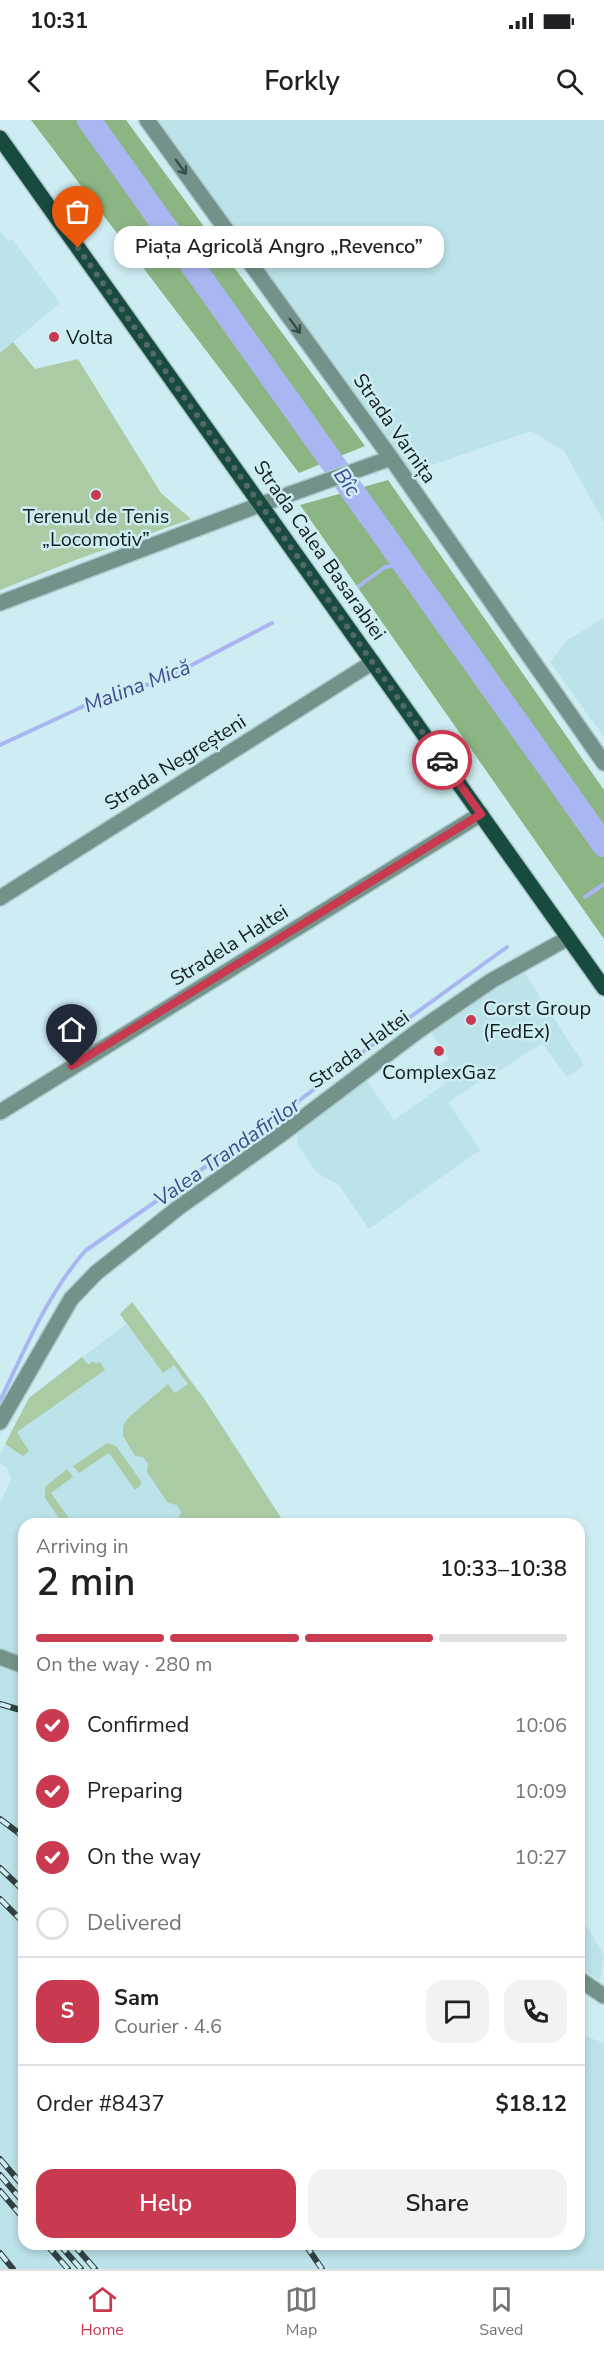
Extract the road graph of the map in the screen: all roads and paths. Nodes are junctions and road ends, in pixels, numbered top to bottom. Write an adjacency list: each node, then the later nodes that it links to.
1 (147, 120): 3 (street, Strada Varnița, one-way to 3)
2 (0, 138): 4 (main road, Strada Calea Basarabiei)
3 (386, 460): 4 (street); 7 (street, Strada Varnița)
4 (262, 504): 5 (street); 6 (main road, Strada Calea Basarabiei)
5 (0, 603)
6 (373, 662): 8 (main road, Strada Calea Basarabiei); 9 (street, Strada Negreșteni)
7 (604, 763)
8 (481, 814): 10 (main road, Strada Calea Basarabiei); 12 (street, Stradela Haltei)
9 (0, 898)
10 (568, 938): 11 (main road, Strada Calea Basarabiei); 13 (street, Strada Haltei)
11 (604, 988)
12 (0, 1112)
13 (0, 1422)
14 (0, 1657): 15 (street)
15 (18, 1664)
16 (585, 1983): 17 (street)
17 (604, 1996)

